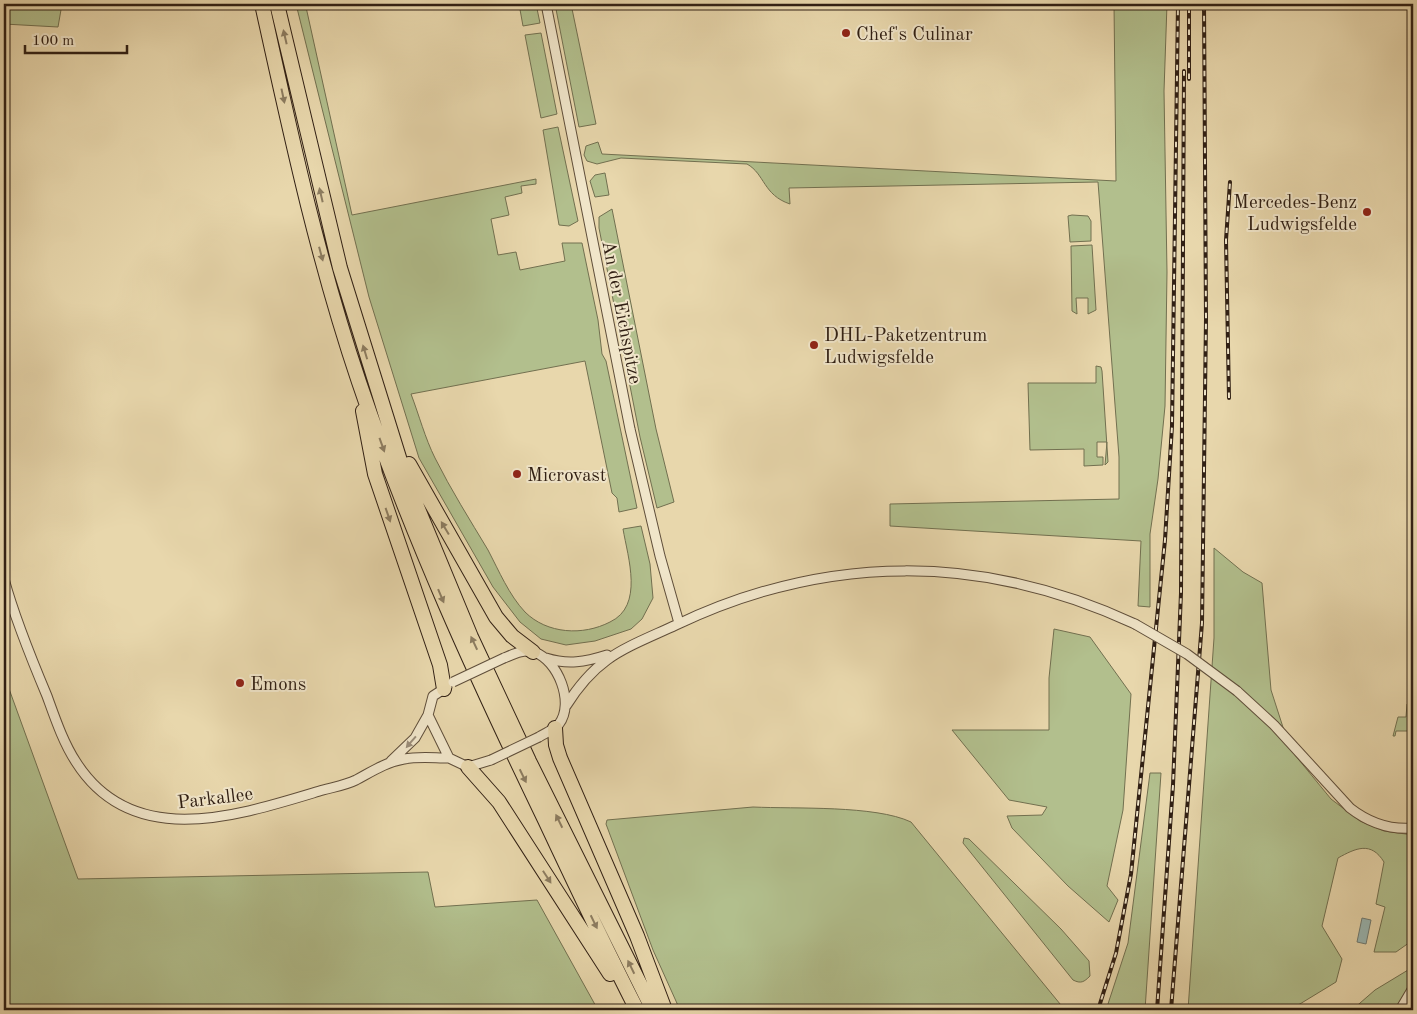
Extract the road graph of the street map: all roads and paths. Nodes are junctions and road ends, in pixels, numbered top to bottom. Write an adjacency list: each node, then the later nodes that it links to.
1 (261, 4): 4 (highway, one-way to 4)
2 (277, 4): 5 (highway, one-way to 2)
3 (546, 4): 7 (street, An der Eichspitze)
4 (359, 383): 11 (highway, one-way to 11); 20 (highway, one-way to 20)
5 (380, 398): 8 (highway, one-way to 5); 21 (highway, one-way to 5)
6 (4, 579): 16 (street, Parkallee)
7 (679, 623): 9 (street); 18 (street, bridge)
8 (532, 652): 10 (street); 11 (street, bridge)
9 (617, 652): 10 (street); 12 (street)
10 (546, 658): 12 (street)
11 (449, 685): 13 (street)
12 (566, 706): 14 (street)
13 (428, 715): 15 (street); 16 (street, one-way to 16)
14 (555, 728): 17 (street, bridge); 22 (highway)
15 (449, 758): 16 (street); 17 (street)
16 (388, 764)
17 (468, 766): 20 (highway, one-way to 20)
18 (1413, 828)
19 (1413, 988): 23 (street)
20 (635, 1010)
21 (653, 1010)
22 (665, 1010)
23 (1400, 1010)

